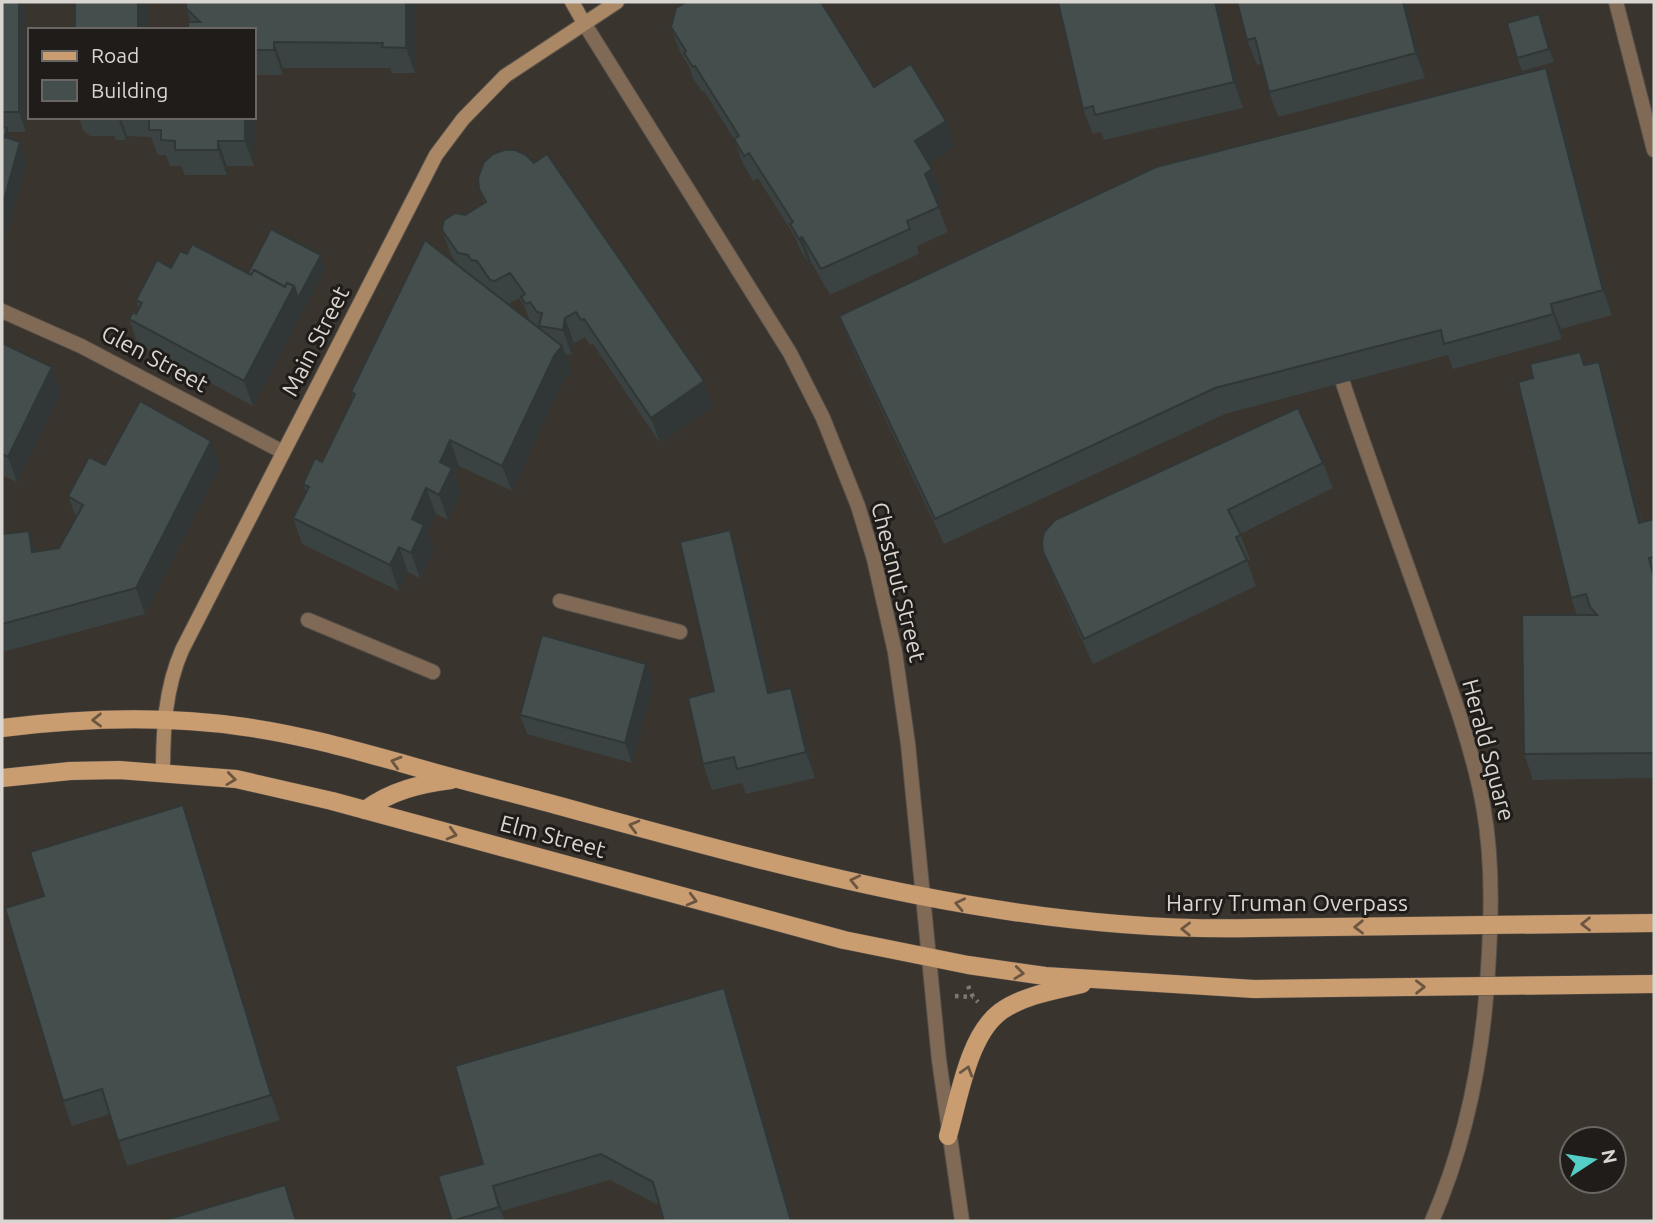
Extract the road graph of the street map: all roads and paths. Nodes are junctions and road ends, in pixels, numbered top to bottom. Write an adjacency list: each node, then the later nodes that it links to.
1 (572, 2): 4 (main road)
2 (617, 2): 4 (main road, Main Street)
3 (1616, 2): 5 (street)
4 (584, 23): 8 (main road, Main Street); 19 (street, Chestnut Street)
5 (1654, 150)
6 (2, 311): 8 (street, Glen Street)
7 (1343, 383): 28 (street, Herald Square)
8 (284, 452): 13 (main road, Main Street)
9 (560, 601): 11 (street)
10 (308, 620): 12 (street)
11 (680, 632)
12 (433, 672)
13 (165, 720): 14 (main road, Elm Street, one-way to 14); 15 (main road, Main Street); 17 (main road, Elm Street, one-way to 13)
14 (2, 728)
15 (163, 772): 16 (main road, Elm Street); 18 (main road, Elm Street, one-way to 18)
16 (2, 778)
17 (461, 779): 18 (main road); 19 (main road, Elm Street, one-way to 17)
18 (365, 810): 21 (main road, Elm Street, one-way to 21)
19 (922, 896): 20 (main road, Harry Truman Overpass, one-way to 19, bridge); 21 (street, Chestnut Street)
20 (1654, 923)
21 (927, 958): 22 (main road, one-way to 22); 26 (street, Chestnut Street)
22 (1096, 981): 23 (main road, one-way to 23, bridge); 26 (main road, one-way to 22)
23 (1654, 984)
24 (955, 996): 25 (path)
25 (973, 997)
26 (948, 1136): 27 (street, Chestnut Street)
27 (961, 1221)
28 (1432, 1221)

